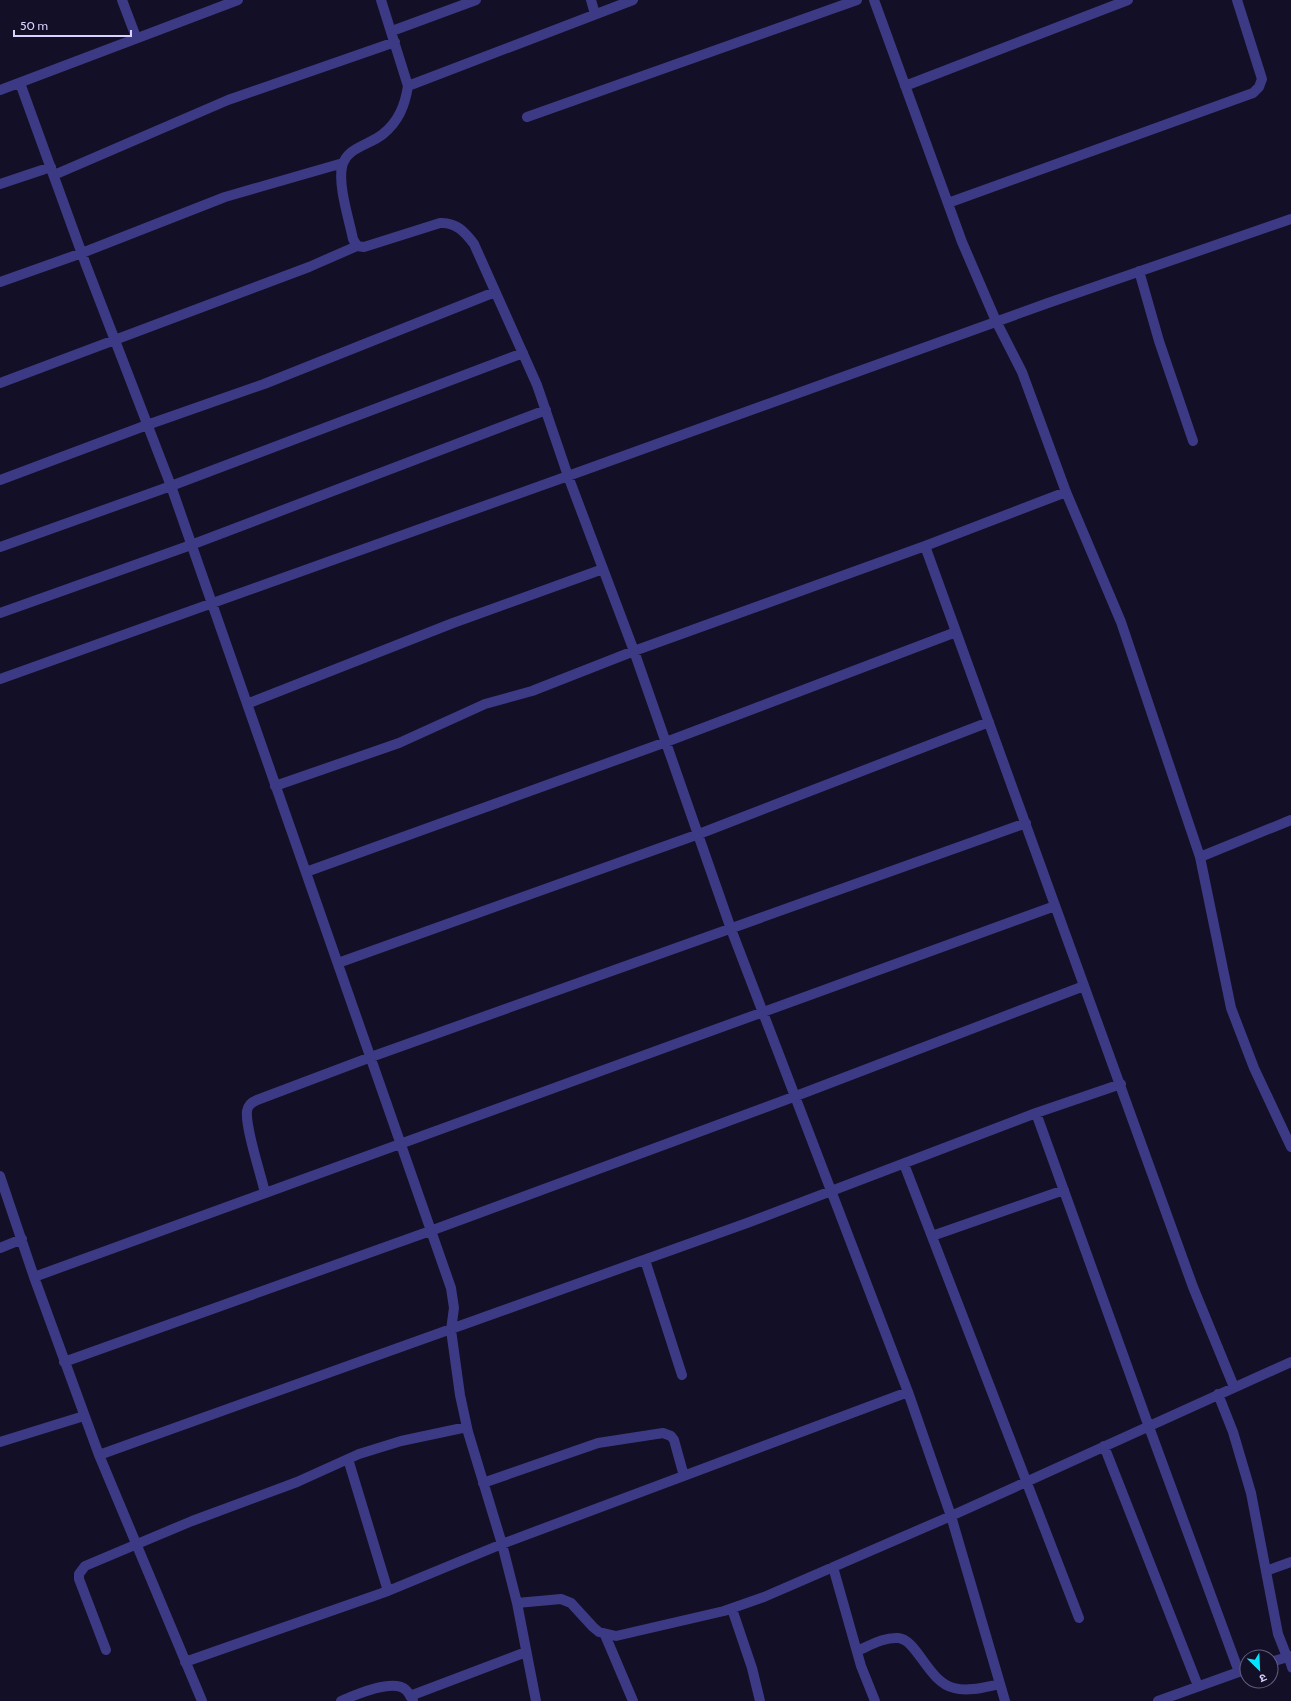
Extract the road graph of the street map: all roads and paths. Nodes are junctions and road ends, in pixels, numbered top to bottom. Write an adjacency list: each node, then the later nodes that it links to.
1 (122, 0): 13 (street)
2 (238, 0): 13 (street)
3 (381, 0): 12 (street)
4 (476, 0): 12 (street)
5 (591, 0): 11 (street)
6 (633, 0): 11 (street)
7 (857, 0): 19 (street)
8 (874, 0): 17 (street)
9 (1128, 0): 17 (street)
10 (1237, 0): 23 (street)
11 (595, 14): 16 (street)
12 (392, 31): 14 (street)
13 (136, 37): 15 (street)
14 (395, 42): 16 (street); 21 (street)
15 (20, 83): 18 (street); 21 (street)
16 (408, 86): 20 (street)
17 (905, 86): 23 (street)
18 (0, 90)
19 (527, 117)
20 (342, 163): 25 (street); 26 (street)
21 (52, 171): 22 (street); 26 (street)
22 (0, 184)
23 (948, 203): 30 (street)
24 (1291, 219): 27 (street)
25 (357, 246): 29 (street); 31 (street)
26 (82, 253): 28 (street); 31 (street)
27 (1139, 271): 30 (street); 36 (street)
28 (0, 282)
29 (495, 292): 32 (street); 35 (street)
30 (996, 321): 37 (street); 40 (street)
31 (114, 339): 33 (street); 35 (street)
32 (524, 353): 34 (street); 39 (street)
33 (0, 382)
34 (546, 410): 37 (street); 41 (street)
35 (147, 425): 38 (street); 39 (street)
36 (1193, 441)
37 (568, 476): 44 (street); 45 (street)
38 (0, 480)
39 (171, 486): 41 (street); 43 (street)
40 (1066, 492): 42 (street); 57 (street)
41 (191, 545): 45 (street); 46 (street)
42 (925, 546): 47 (street); 48 (street)
43 (0, 547)
44 (604, 569): 48 (street); 50 (street)
45 (211, 604): 49 (street); 50 (street)
46 (0, 613)
47 (956, 632): 51 (street); 52 (street)
48 (634, 651): 52 (street); 53 (street)
49 (0, 679)
50 (247, 704): 53 (street)
51 (989, 722): 55 (street); 56 (street)
52 (666, 742): 56 (street); 58 (street)
53 (275, 786): 58 (street)
54 (1291, 820): 57 (street)
55 (1026, 824): 59 (street); 60 (street)
56 (698, 834): 60 (street); 61 (street)
57 (1200, 857): 69 (street)
58 (306, 872): 61 (street)
59 (1055, 906): 62 (street); 63 (street)
60 (732, 929): 63 (street); 64 (street)
61 (338, 963): 64 (street)
62 (1084, 986): 65 (street); 66 (street)
63 (765, 1013): 66 (street); 68 (street)
64 (371, 1057): 68 (street); 73 (street)
65 (1121, 1084): 67 (street); 85 (street)
66 (796, 1096): 74 (street); 75 (street)
67 (1036, 1113): 70 (street); 72 (street)
68 (402, 1144): 73 (street); 75 (street)
69 (1291, 1148)
70 (904, 1164): 74 (street); 76 (street)
71 (0, 1176): 77 (street)
72 (1064, 1190): 76 (street); 89 (street)
73 (265, 1193): 80 (street)
74 (831, 1193): 79 (street); 86 (street)
75 (433, 1230): 81 (street); 82 (street)
76 (932, 1236): 96 (street)
77 (22, 1239): 78 (street); 80 (street)
78 (0, 1248)
79 (645, 1260): 81 (street); 84 (street)
80 (34, 1277): 82 (street)
81 (451, 1330): 90 (street); 93 (street)
82 (64, 1362): 88 (street)
83 (1291, 1362): 85 (street)
84 (682, 1375)
85 (1234, 1387): 87 (street)
86 (908, 1392): 95 (street); 98 (street)
87 (1218, 1394): 89 (street); 103 (street)
88 (84, 1416): 91 (street); 93 (street)
89 (1149, 1427): 92 (street); 114 (street)
90 (467, 1429): 94 (street); 97 (street)
91 (0, 1442)
92 (1104, 1446): 96 (street); 119 (street)
93 (99, 1455): 100 (street)
94 (348, 1459): 100 (street); 104 (street)
95 (684, 1476): 97 (street); 99 (street)
96 (1027, 1480): 98 (street); 107 (street)
97 (483, 1483): 99 (street)
98 (951, 1516): 102 (street); 118 (street)
99 (502, 1544): 104 (street); 105 (street)
100 (136, 1545): 109 (street); 115 (street)
101 (1291, 1562): 103 (street)
102 (832, 1567): 106 (street); 110 (street)
103 (1266, 1571): 112 (street)
104 (388, 1591): 115 (street)
105 (517, 1603): 108 (street); 111 (street)
106 (732, 1609): 108 (street); 125 (street)
107 (1079, 1618)
108 (605, 1635): 124 (street)
109 (106, 1650)
110 (857, 1651): 118 (street); 126 (street)
111 (526, 1652): 120 (street); 123 (street)
112 (1289, 1656): 113 (street); 116 (lane)
113 (1279, 1659)
114 (1239, 1660)
115 (185, 1662): 121 (street)
116 (1291, 1668)
117 (1239, 1671): 119 (street)
118 (1000, 1684): 127 (street)
119 (1198, 1686): 128 (street)
120 (411, 1698): 122 (street)
121 (202, 1701)
122 (341, 1701)
123 (536, 1701)
124 (633, 1701)
125 (760, 1701)
126 (875, 1701)
127 (1004, 1701)
128 (1158, 1701)

